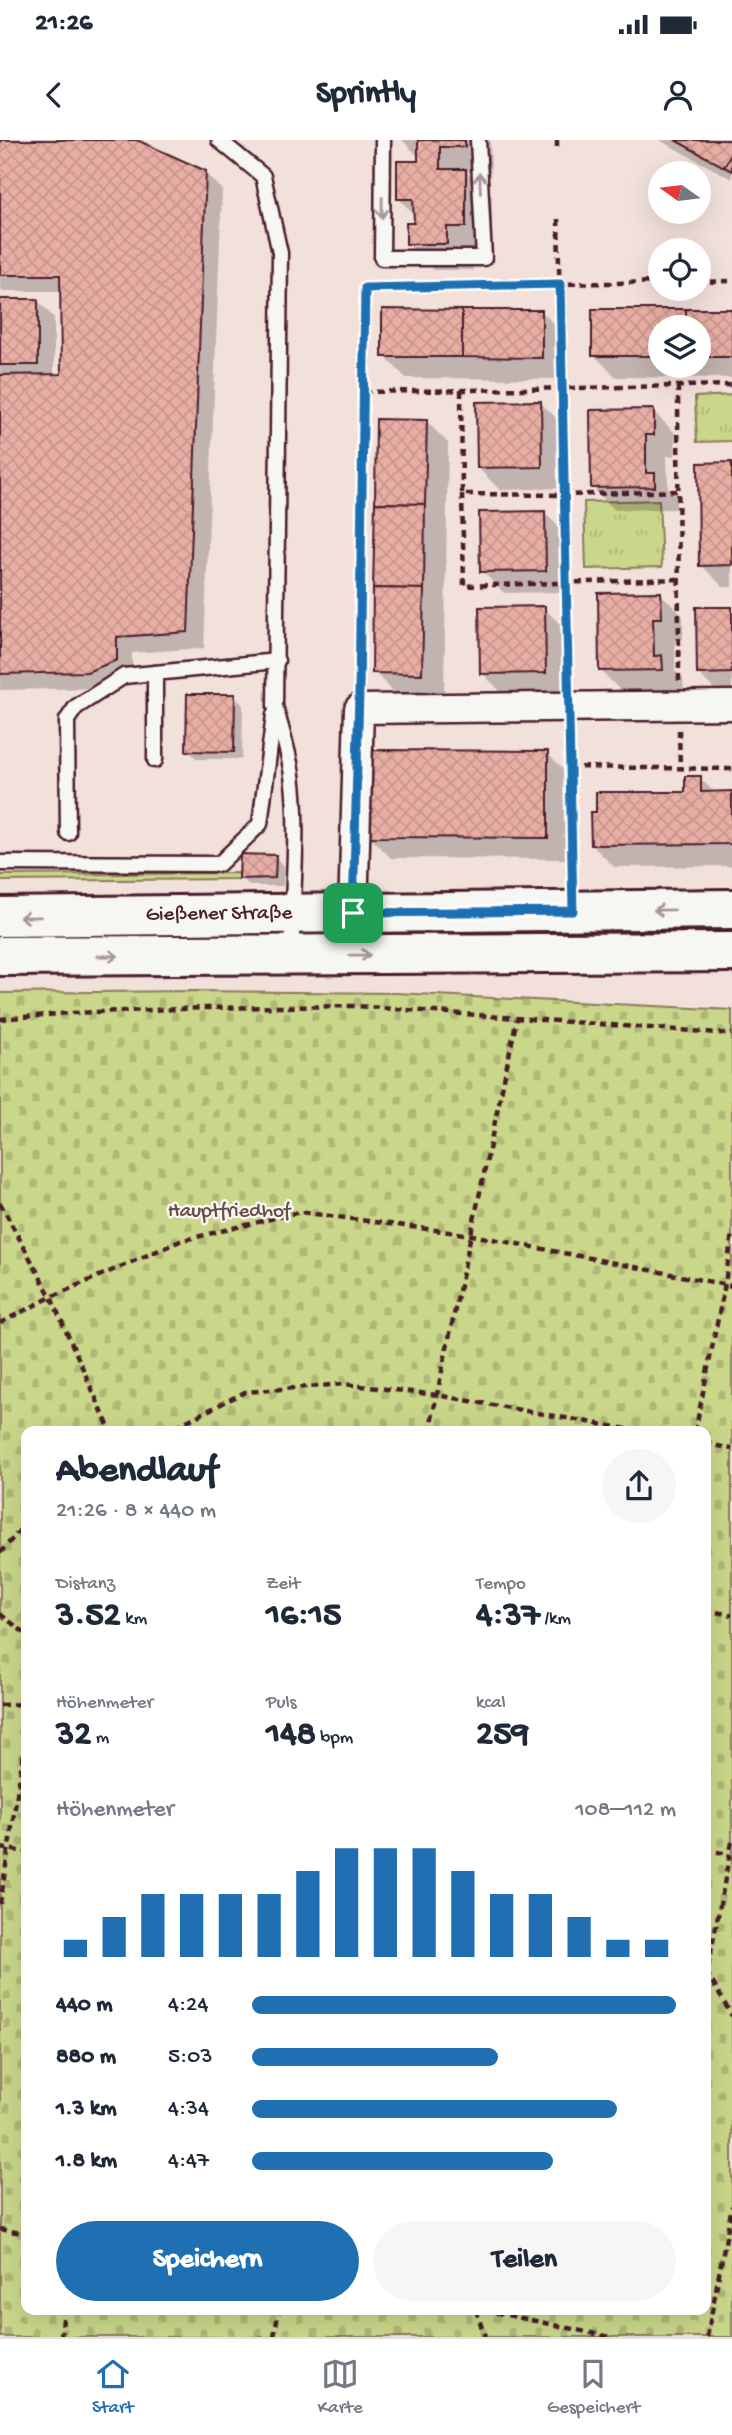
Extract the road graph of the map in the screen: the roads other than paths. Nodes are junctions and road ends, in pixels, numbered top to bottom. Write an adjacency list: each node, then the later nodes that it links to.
1 (219, 140): 4 (lane)
2 (383, 140): 3 (lane, one-way to 3)
3 (478, 140)
4 (277, 662): 5 (lane); 7 (lane)
5 (155, 673): 8 (lane); 9 (lane)
6 (732, 705): 12 (street)
7 (275, 706): 10 (lane); 13 (lane)
8 (155, 760)
9 (68, 832)
10 (0, 863)
11 (732, 909): 12 (main road, Gießener Straße, one-way to 12)
12 (353, 913): 13 (main road, Gießener Straße)
13 (291, 914): 14 (main road, Gießener Straße, one-way to 14); 17 (lane)
14 (0, 917)
15 (732, 952): 17 (main road, Gießener Straße, one-way to 15)
16 (0, 956): 17 (main road, Gießener Straße, one-way to 17)
17 (292, 956)

